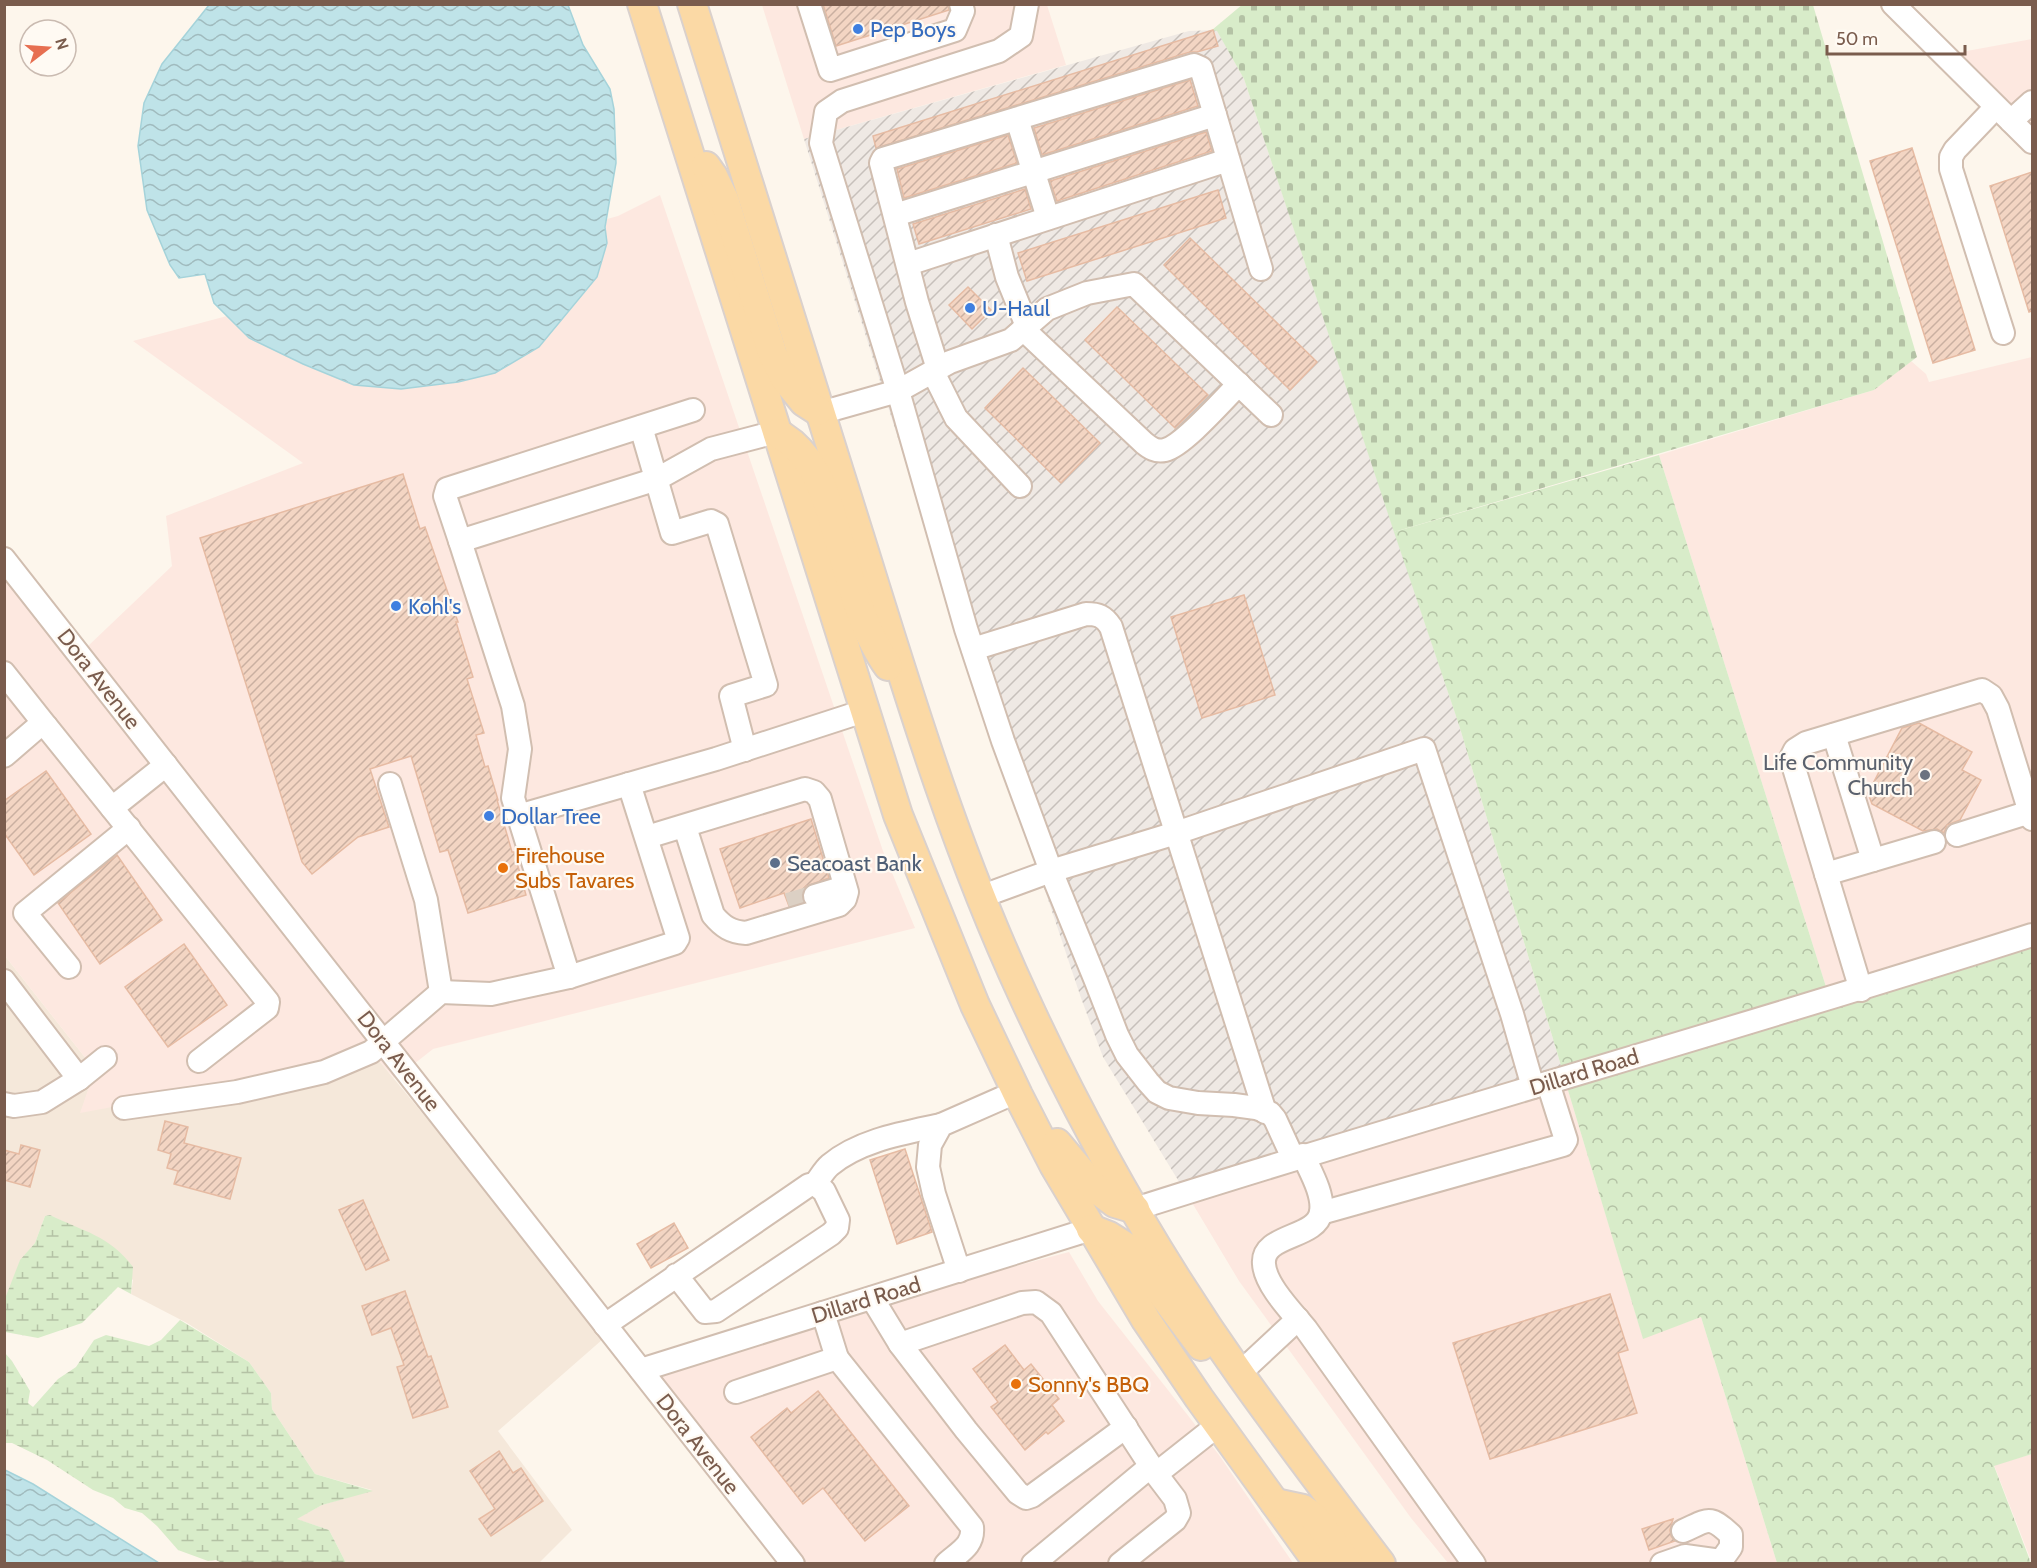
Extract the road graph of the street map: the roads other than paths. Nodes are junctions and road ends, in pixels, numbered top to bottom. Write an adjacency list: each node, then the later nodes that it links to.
1 (642, 4): 11 (main road)
2 (692, 4): 26 (main road)
3 (809, 4): 4 (street)
4 (961, 4)
5 (1027, 4): 24 (street)
6 (1893, 4): 8 (street)
7 (2032, 102): 8 (street)
8 (2003, 114): 12 (street); 21 (street)
9 (1215, 115): 10 (street); 13 (street); 14 (street)
10 (1017, 119): 14 (street); 15 (street)
11 (685, 142): 26 (main road); 29 (main road)
12 (2032, 142)
13 (1228, 160): 16 (street); 19 (street)
14 (1034, 172): 15 (street); 16 (street)
15 (895, 215): 18 (street)
16 (1048, 218): 17 (street)
17 (996, 236): 18 (street); 20 (street)
18 (908, 264): 22 (street)
19 (1261, 269)
20 (1025, 328): 22 (street); 23 (street); 23 (street)
21 (2003, 333)
22 (935, 370): 24 (street); 31 (street)
23 (1239, 384): 27 (street)
24 (898, 391): 26 (street); 34 (street)
25 (693, 410): 28 (street)
26 (820, 412): 36 (main road)
27 (1271, 414)
28 (641, 427): 30 (street); 32 (street)
29 (776, 432): 30 (street); 36 (main road); 37 (main road)
30 (657, 479): 32 (street); 40 (street)
31 (1020, 486)
32 (460, 541): 47 (street)
33 (4, 559): 42 (street, Dora Avenue)
34 (973, 649): 50 (street); 55 (street)
35 (4, 673): 38 (street)
36 (906, 685): 59 (main road)
37 (864, 711): 40 (street); 73 (main road)
38 (46, 726): 41 (street); 45 (street)
39 (1834, 735): 46 (street); 54 (street); 56 (street)
40 (745, 750): 44 (street)
41 (4, 756)
42 (166, 765): 45 (street); 68 (street, Dora Avenue)
43 (390, 784): 67 (street)
44 (629, 784): 47 (street); 52 (street)
45 (112, 808): 49 (street)
46 (2031, 815): 51 (street)
47 (518, 816): 64 (street)
48 (685, 827): 52 (street); 57 (street); 61 (street)
49 (129, 828): 63 (street); 70 (street)
50 (1176, 833): 55 (street); 72 (street); 76 (street)
51 (1957, 835)
52 (646, 837): 64 (street)
53 (1934, 842): 54 (street)
54 (1873, 860): 56 (street)
55 (1051, 871): 59 (street); 76 (street)
56 (1826, 874): 66 (street)
57 (845, 887): 58 (street); 61 (street)
58 (816, 896)
59 (980, 897): 80 (main road)
60 (788, 904): 61 (street)
61 (722, 926)
62 (2032, 935): 66 (street, Dillard Road)
63 (69, 967)
64 (569, 976): 67 (street)
65 (4, 981): 71 (street)
66 (1861, 990): 72 (street, Dillard Road)
67 (441, 992): 68 (street)
68 (384, 1042): 75 (street); 88 (street, Dora Avenue)
69 (105, 1058): 71 (street)
70 (199, 1061)
71 (79, 1079): 74 (street)
72 (1540, 1085): 78 (street, Dillard Road); 81 (street)
73 (1017, 1093): 77 (street); 80 (main road); 82 (main road)
74 (4, 1104)
75 (124, 1108)
76 (1265, 1112): 78 (street)
77 (942, 1125): 79 (street); 83 (street)
78 (1298, 1157): 80 (street, Dillard Road); 81 (street)
79 (815, 1184): 84 (street); 84 (street)
80 (1135, 1209): 92 (main road)
81 (1321, 1213): 87 (street)
82 (1091, 1228): 83 (street, Dillard Road); 92 (main road); 94 (main road)
83 (959, 1271): 85 (street, Dillard Road)
84 (676, 1275): 88 (street)
85 (872, 1298): 86 (street, Dillard Road); 89 (street)
86 (823, 1313): 90 (street); 91 (street, Dillard Road)
87 (1298, 1319): 92 (street); 106 (street)
88 (605, 1325): 91 (street, Dora Avenue)
89 (900, 1344): 95 (street); 95 (street)
90 (837, 1358): 93 (street); 100 (street)
91 (641, 1370): 99 (street, Dora Avenue)
92 (1239, 1373): 105 (main road)
93 (736, 1392)
94 (1218, 1425): 96 (street); 97 (main road)
95 (1126, 1427): 96 (street)
96 (1154, 1470): 101 (street); 102 (street)
97 (1275, 1503): 103 (main road); 104 (main road)
98 (1683, 1531): 107 (street)
99 (793, 1563)
100 (945, 1563)
101 (1034, 1563)
102 (1120, 1563)
103 (1319, 1563)
104 (1349, 1563)
105 (1381, 1563)
106 (1474, 1563)
107 (1662, 1563)

